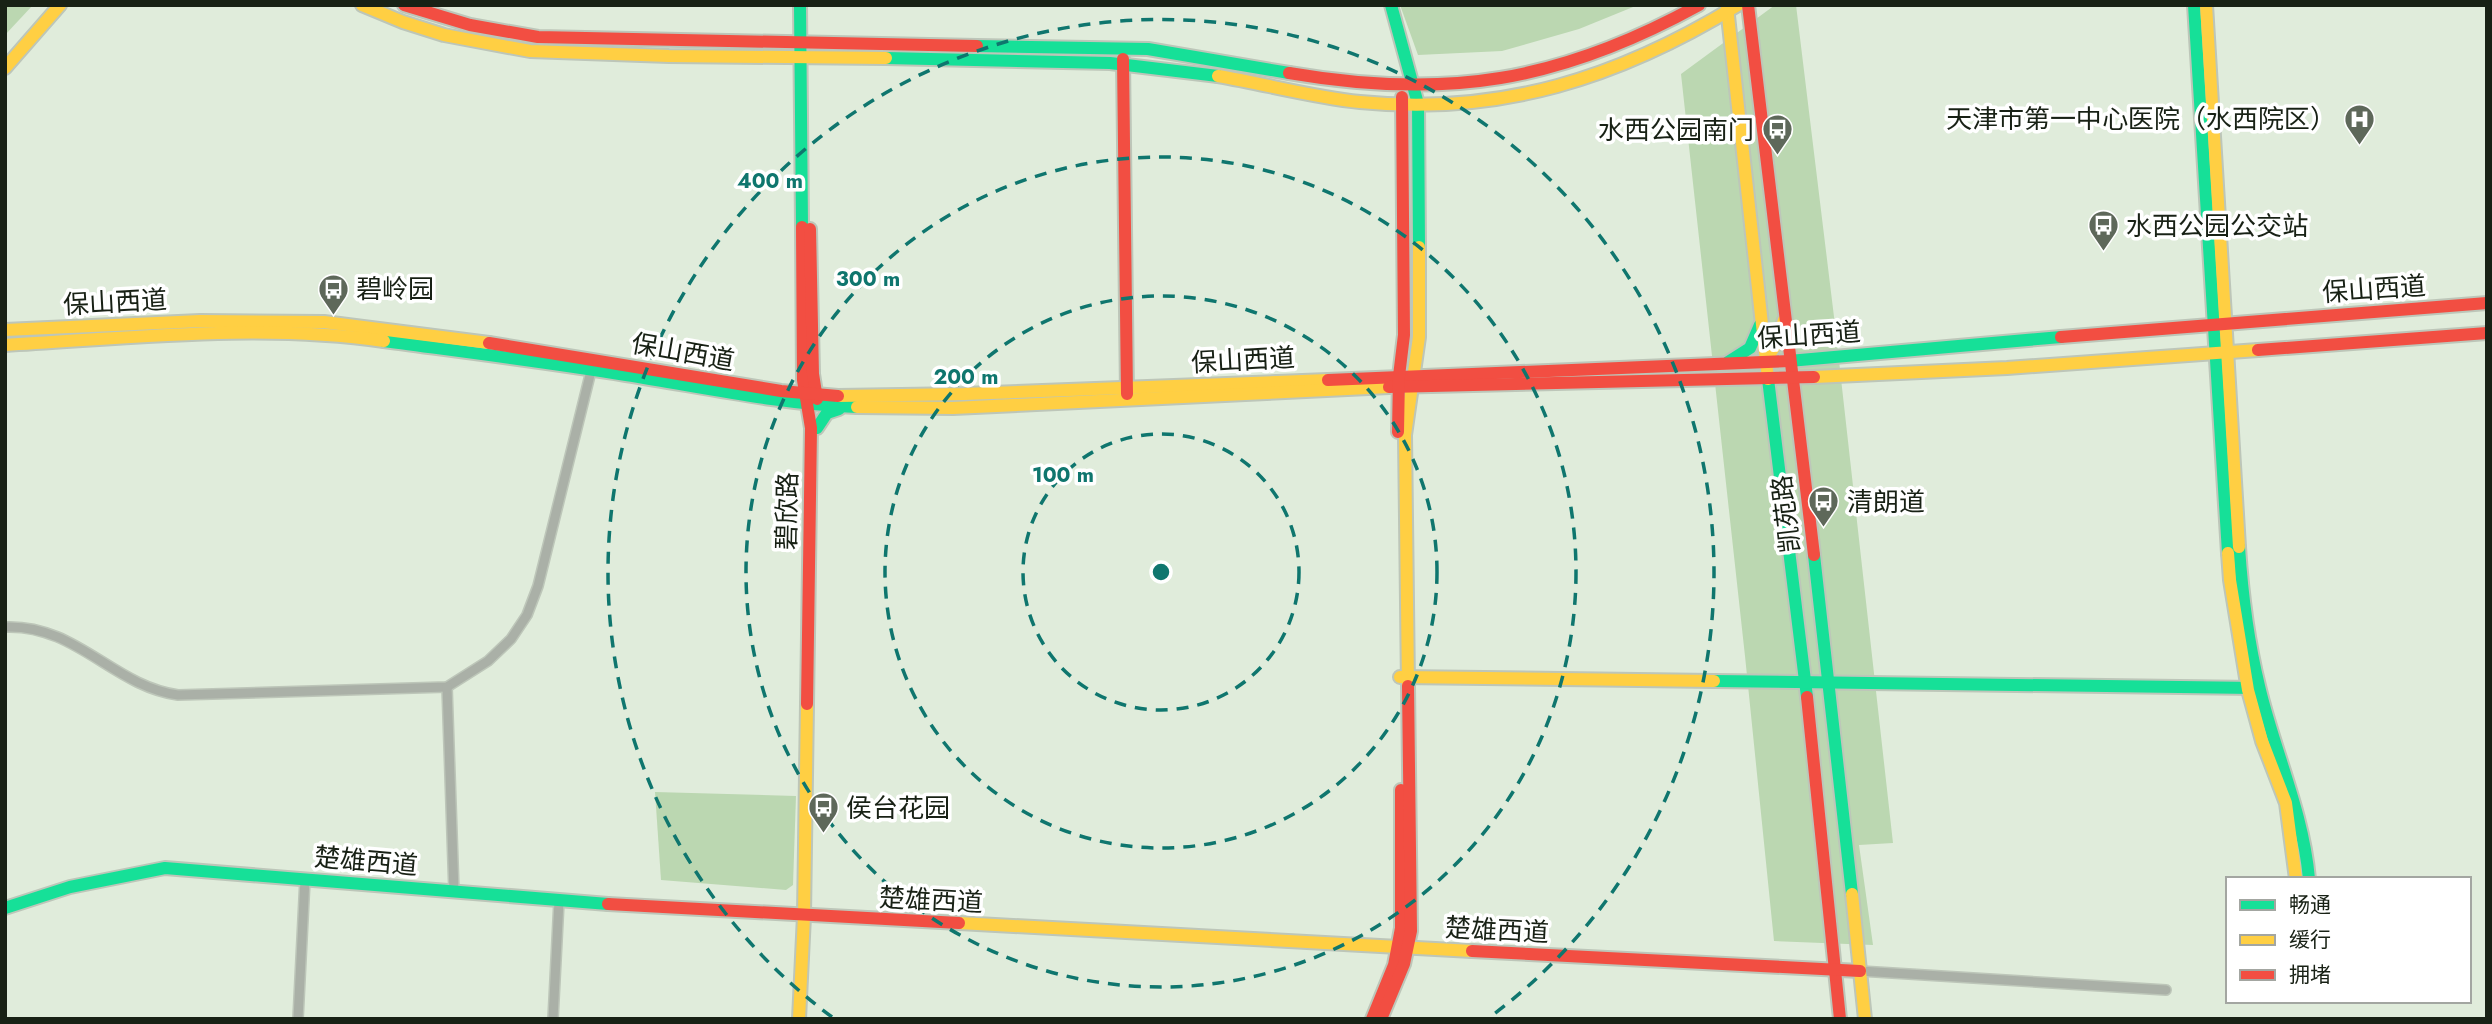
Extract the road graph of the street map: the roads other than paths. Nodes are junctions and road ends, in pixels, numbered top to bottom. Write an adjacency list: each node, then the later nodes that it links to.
1 (54, 5): 19 (main road)
2 (60, 5): 21 (main road)
3 (362, 5): 18 (main road)
4 (404, 5): 16 (main road)
5 (800, 5): 16 (main road, 碧欣路)
6 (805, 5): 16 (main road, 碧欣路)
7 (1385, 5): 22 (main road)
8 (1391, 5): 22 (main road)
9 (1699, 5): 22 (main road)
10 (1748, 5): 15 (main road, 凯苑路)
11 (1757, 5): 15 (main road)
12 (2194, 5): 28 (main road)
13 (2206, 5): 28 (main road)
14 (1733, 7): 24 (main road); 26 (main road, 凯苑路)
15 (1752, 37): 27 (main road, 凯苑路)
16 (804, 41): 17 (main road); 18 (main road, 碧欣路)
17 (1124, 48): 20 (main road); 22 (main road)
18 (804, 57): 20 (main road); 44 (main road, 碧欣路)
19 (5, 60)
20 (1123, 65): 23 (main road); 41 (main road)
21 (5, 68)
22 (1407, 86): 23 (main road); 24 (main road)
23 (1402, 104): 24 (main road); 40 (main road)
24 (1418, 104): 40 (main road)
25 (2487, 303): 28 (main road, 保山西道)
26 (1761, 314): 34 (main road, 凯苑路); 35 (main road)
27 (1784, 314): 33 (main road, 凯苑路); 34 (main road)
28 (2220, 323): 32 (main road); 33 (main road, 保山西道)
29 (5, 330): 36 (main road, 保山西道)
30 (2487, 333): 32 (main road, 保山西道)
31 (5, 345): 36 (main road, 保山西道)
32 (2222, 353): 37 (main road, 保山西道); 50 (main road)
33 (1791, 360): 34 (main road, 保山西道); 37 (main road, 凯苑路)
34 (1766, 362): 35 (main road, 保山西道); 38 (main road, 凯苑路); 39 (main road)
35 (1725, 364): 40 (main road, 保山西道)
36 (592, 365): 42 (main road, 保山西道); 49 (street)
37 (1793, 377): 38 (main road, 保山西道); 48 (main road, 凯苑路)
38 (1768, 379): 39 (main road, 保山西道); 47 (main road, 凯苑路)
39 (1726, 380): 40 (main road, 保山西道)
40 (1405, 381): 41 (main road, 保山西道); 46 (main road)
41 (1127, 393): 43 (main road, 保山西道)
42 (781, 396): 44 (main road, 保山西道); 44 (main road)
43 (845, 402): 44 (main road); 44 (main road)
44 (813, 409): 57 (main road, 碧欣路)
45 (5, 627): 49 (street)
46 (1404, 677): 47 (main road); 58 (main road)
47 (1805, 682): 48 (main road); 59 (main road, 凯苑路)
48 (1829, 683): 50 (main road); 60 (main road, 凯苑路)
49 (447, 687): 54 (street)
50 (2254, 688): 51 (main road); 52 (main road)
51 (2296, 877)
52 (2309, 877)
53 (305, 879): 54 (main road, 楚雄西道); 56 (main road, 楚雄西道); 62 (street)
54 (454, 892): 55 (main road, 楚雄西道)
55 (559, 901): 57 (main road, 楚雄西道); 63 (street)
56 (5, 908)
57 (808, 916): 58 (main road, 楚雄西道); 64 (main road, 碧欣路); 65 (main road, 碧欣路)
58 (1403, 948): 59 (main road, 楚雄西道); 66 (main road); 67 (main road)
59 (1834, 969): 60 (main road, 楚雄西道); 68 (main road, 凯苑路)
60 (1860, 971): 61 (street); 69 (main road, 凯苑路)
61 (2166, 990)
62 (298, 1019)
63 (553, 1019)
64 (799, 1019)
65 (806, 1019)
66 (1372, 1019)
67 (1381, 1019)
68 (1840, 1019)
69 (1865, 1019)

